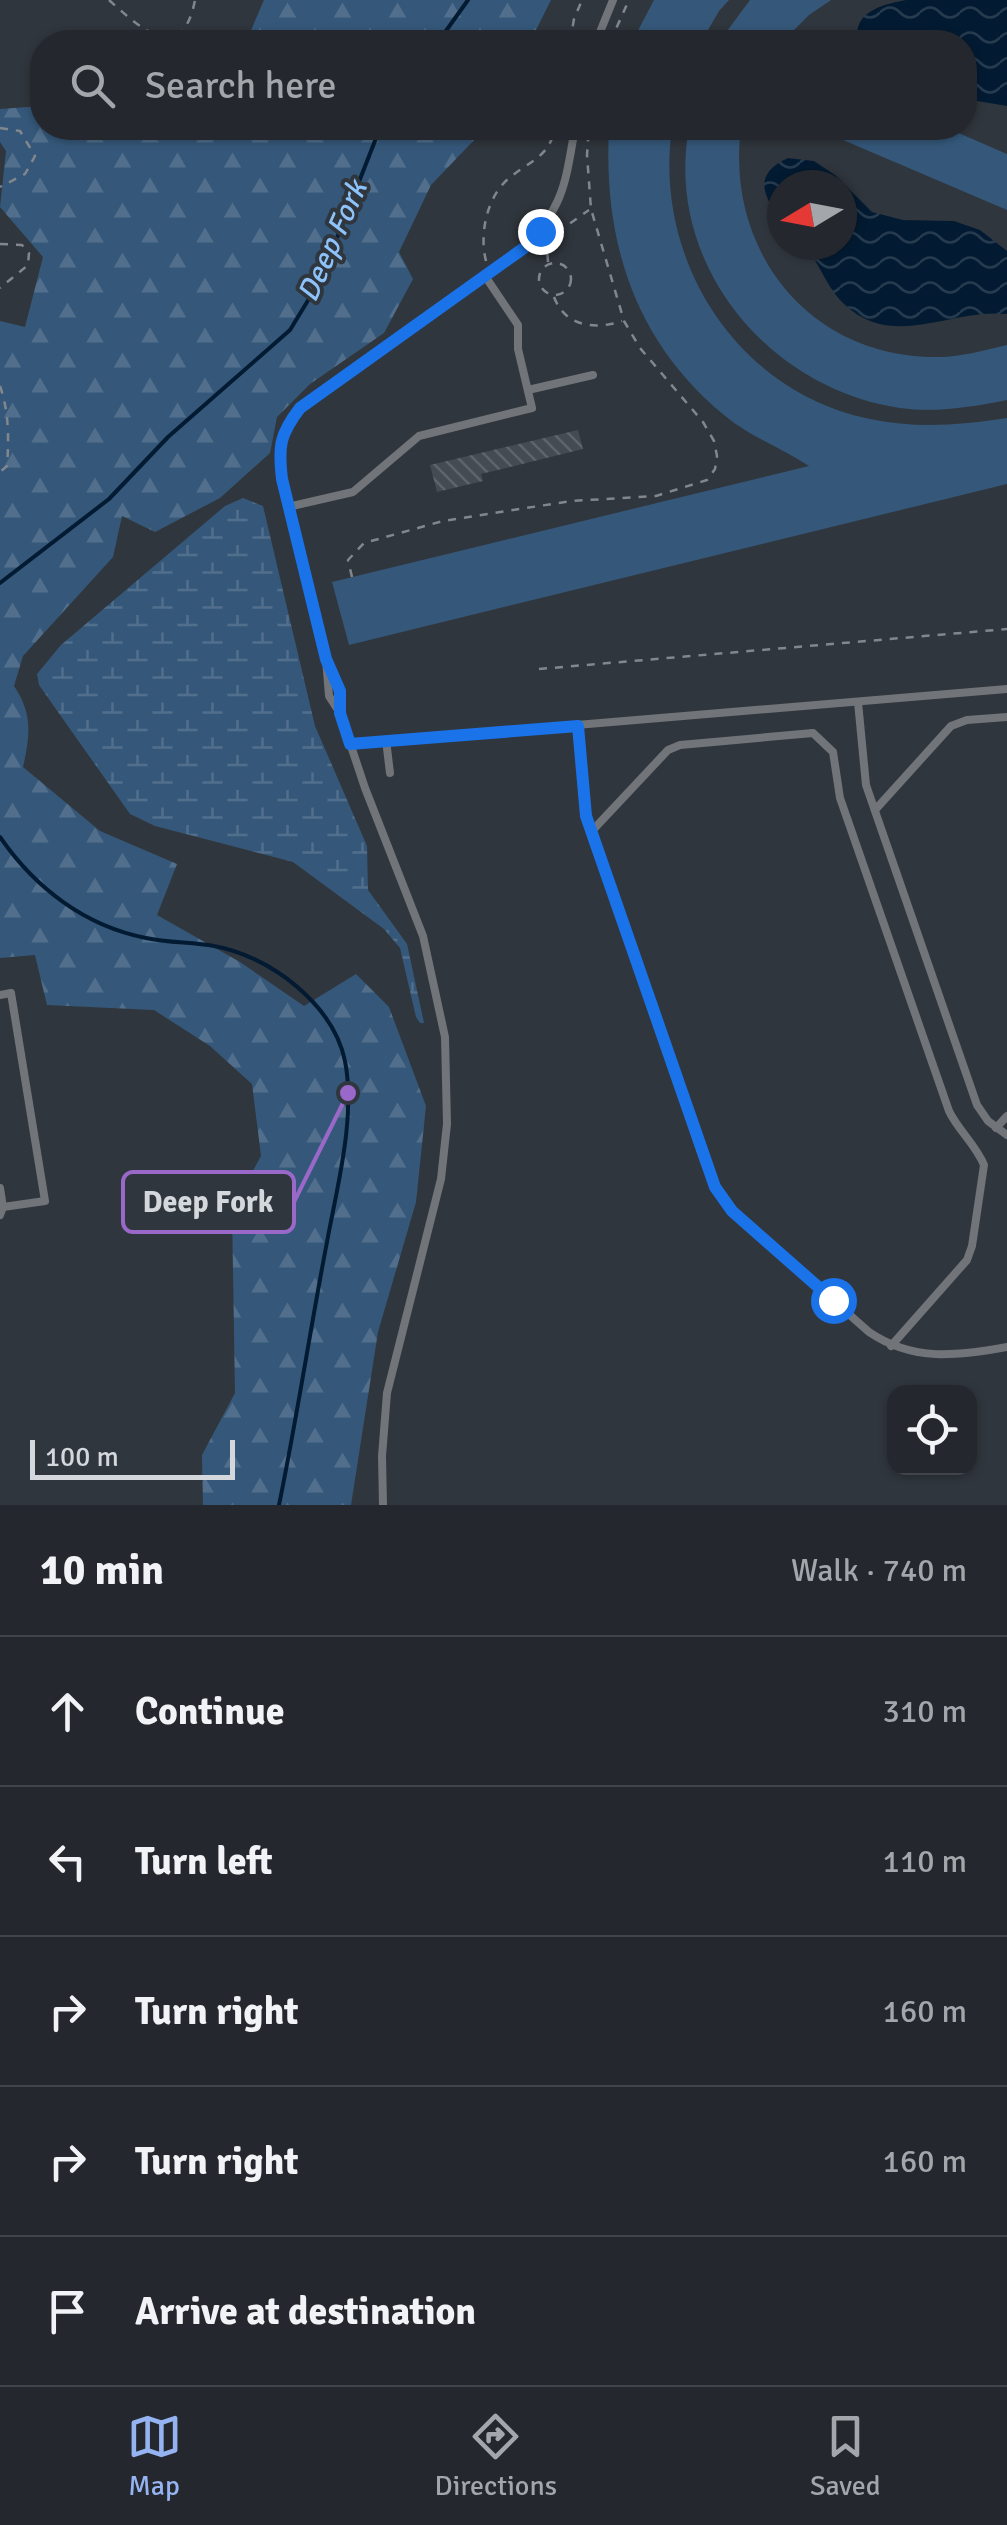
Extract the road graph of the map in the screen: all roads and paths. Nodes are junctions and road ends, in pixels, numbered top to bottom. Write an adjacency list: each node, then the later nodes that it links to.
1 (109, 0): 6 (path)
2 (195, 0): 7 (path)
3 (582, 0): 8 (path)
4 (613, 0): 9 (lane)
5 (629, 0): 10 (path)
6 (148, 30)
7 (184, 30)
8 (572, 30)
9 (601, 30)
10 (615, 30)
11 (0, 128): 15 (path)
12 (551, 140): 19 (path)
13 (573, 140): 19 (lane)
14 (589, 140): 16 (path)
15 (0, 187)
16 (591, 209): 18 (path); 22 (path)
17 (0, 244): 20 (path)
18 (549, 264): 21 (path); 21 (path)
19 (488, 273): 25 (lane); 27 (lane)
20 (0, 288)
21 (554, 296): 22 (path)
22 (624, 320): 28 (path)
23 (593, 375): 25 (lane)
24 (0, 386): 26 (path)
25 (528, 390): 27 (lane)
26 (0, 472)
27 (288, 508): 36 (lane)
28 (352, 578)
29 (1007, 628): 30 (path)
30 (539, 669)
31 (1007, 689): 32 (lane)
32 (858, 702): 34 (lane); 38 (lane)
33 (1007, 717): 38 (lane)
34 (578, 726): 35 (lane); 39 (lane)
35 (386, 740): 36 (lane); 37 (lane)
36 (350, 744): 48 (lane)
37 (390, 773)
38 (875, 810): 42 (lane)
39 (591, 832): 46 (lane); 46 (lane)
40 (0, 995): 45 (lane)
41 (1007, 1116): 42 (lane)
42 (996, 1128): 43 (lane)
43 (1007, 1135)
44 (0, 1188): 45 (lane)
45 (2, 1211)
46 (891, 1346): 47 (lane)
47 (1007, 1347)
48 (384, 1505)

